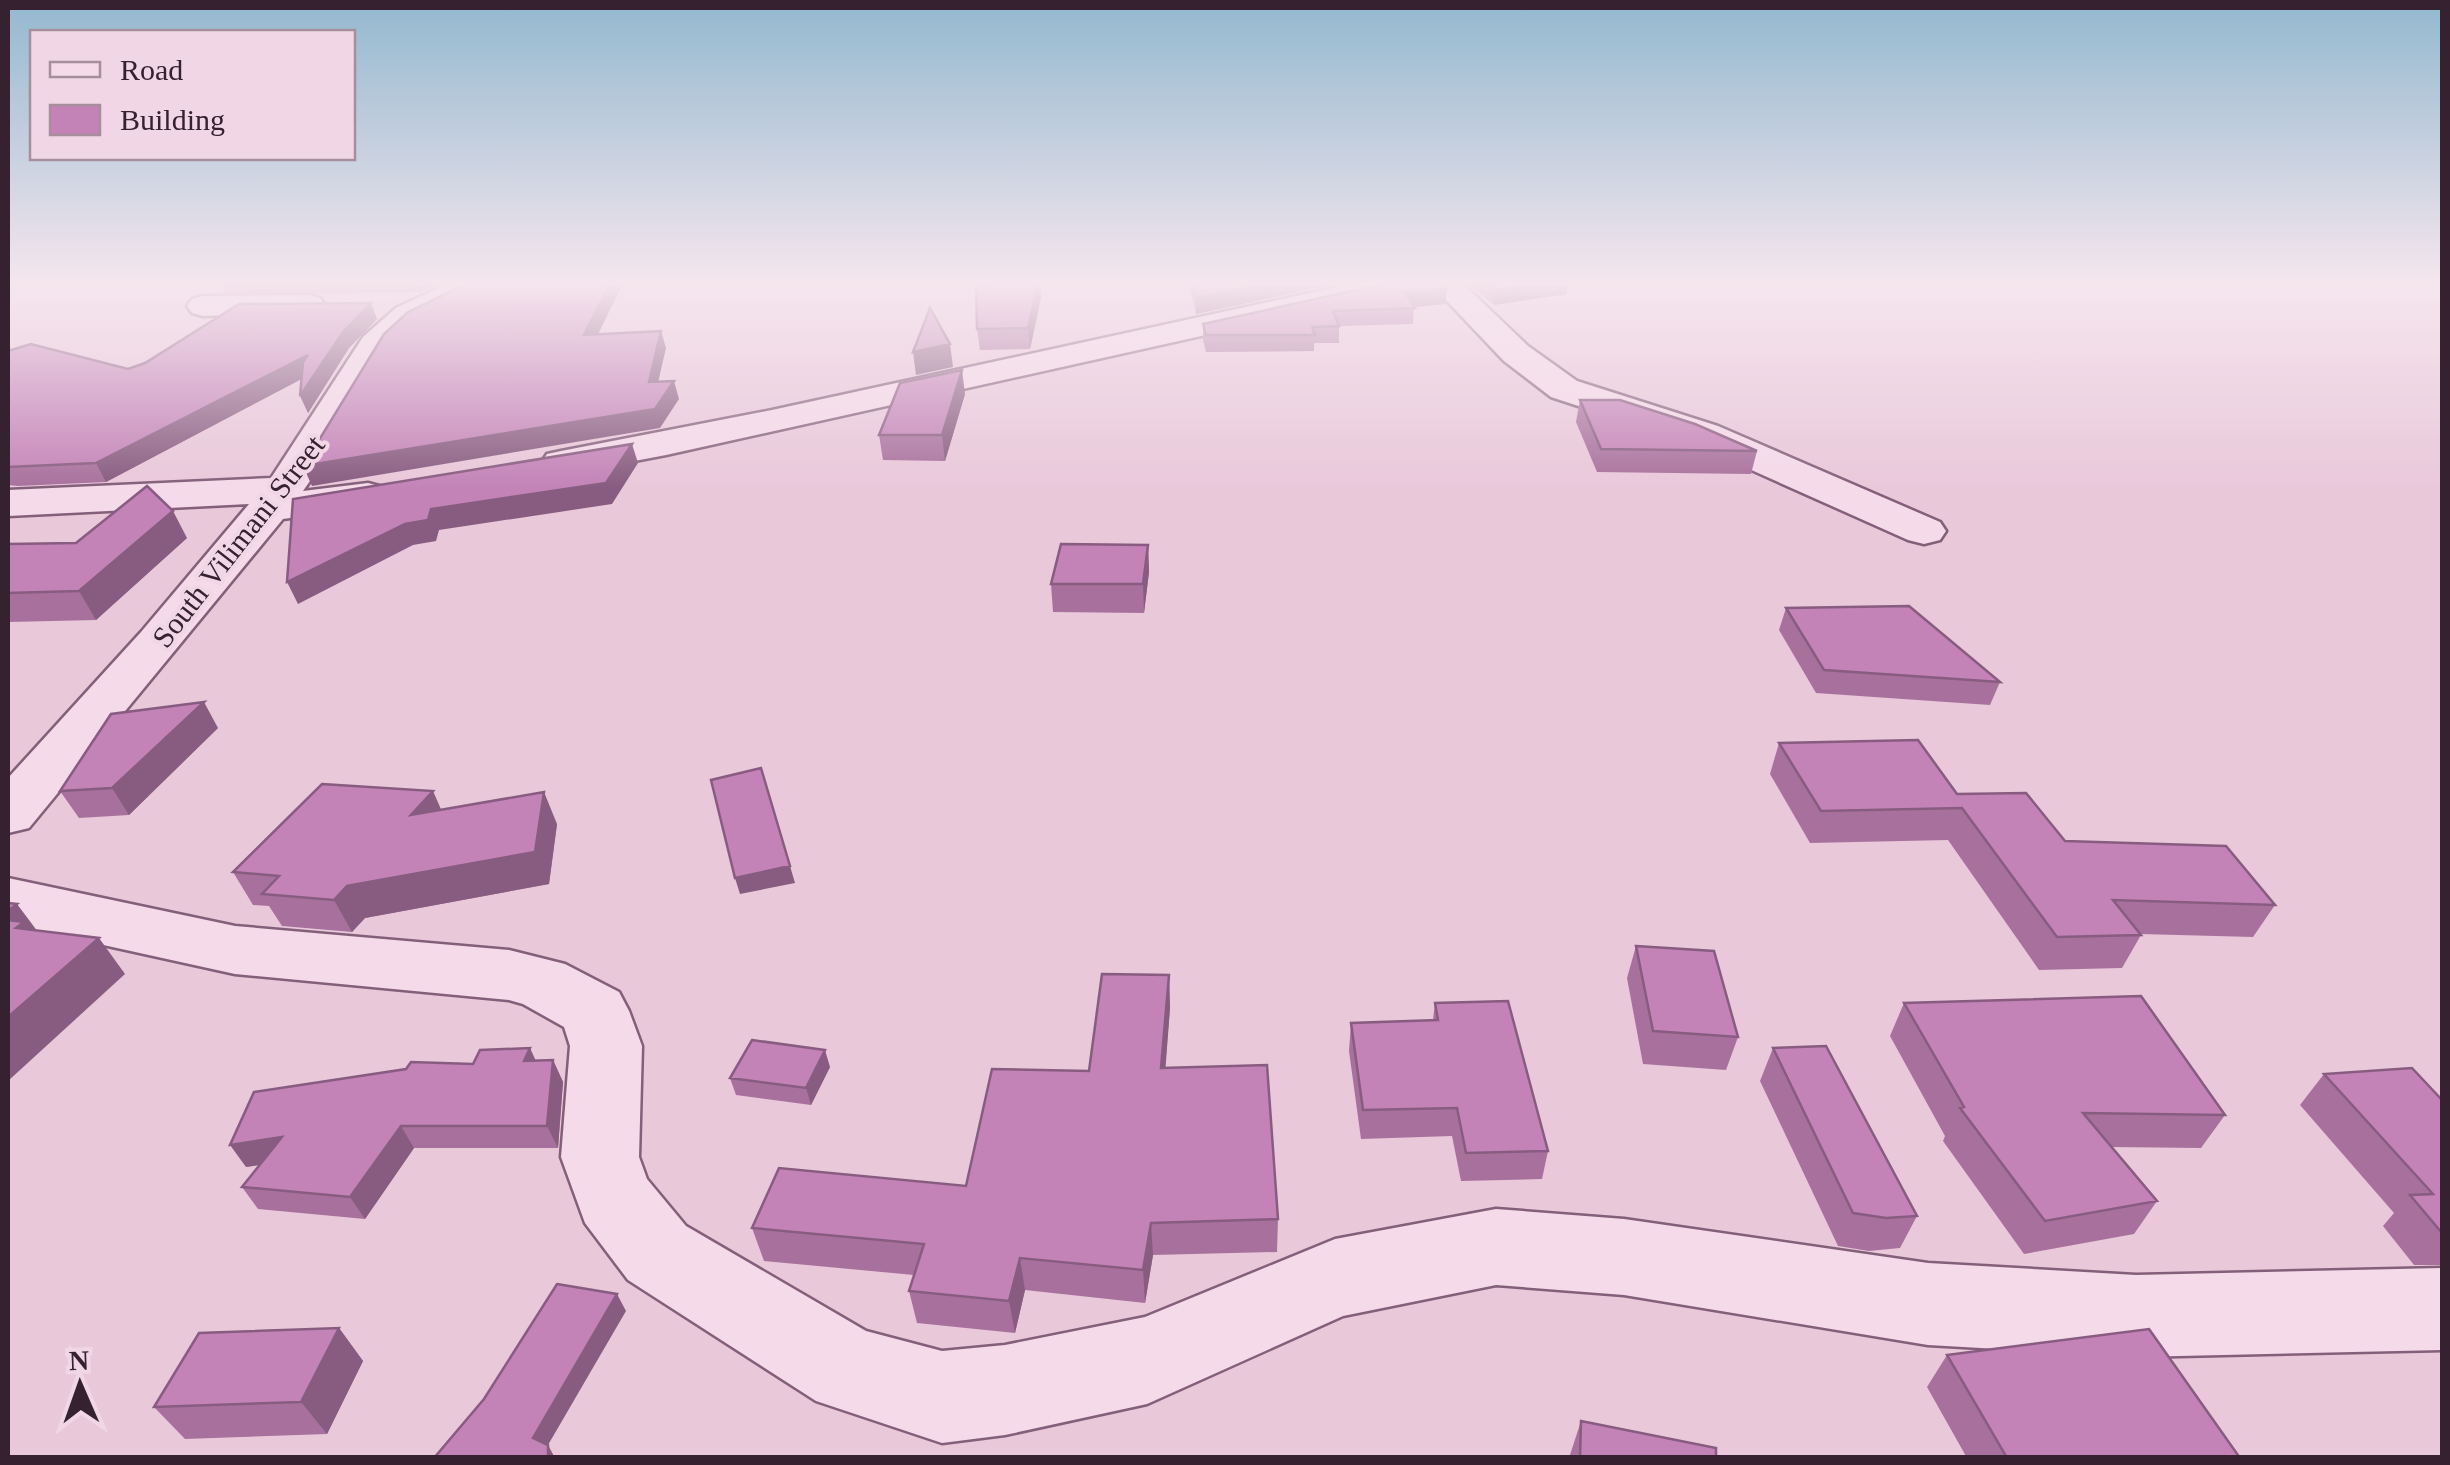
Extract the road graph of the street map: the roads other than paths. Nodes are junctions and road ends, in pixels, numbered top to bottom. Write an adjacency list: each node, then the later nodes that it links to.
1 (371, 351): 6 (street, South Vilimani Street)
2 (1080, 351): 4 (street)
3 (1516, 351): 8 (street)
4 (524, 470)
5 (397, 491): 6 (street)
6 (275, 499): 7 (street); 9 (street, South Vilimani Street)
7 (8, 503)
8 (1924, 531)
9 (8, 814)
10 (8, 902): 11 (street)
11 (2442, 1309)

